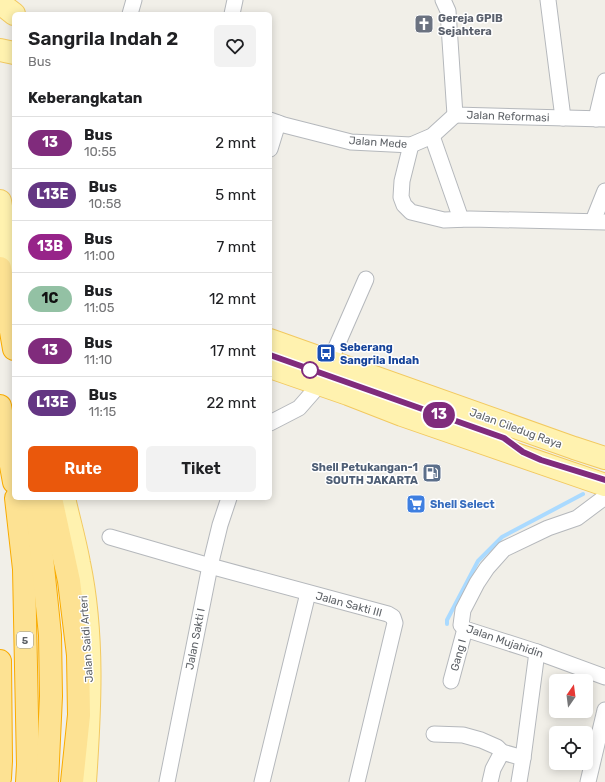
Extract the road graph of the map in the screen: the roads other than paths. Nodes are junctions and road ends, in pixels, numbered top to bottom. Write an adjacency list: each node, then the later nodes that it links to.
1 (134, 0): 7 (street)
2 (235, 0): 8 (street)
3 (443, 0): 10 (street, Jalan Reformasi)
4 (548, 0): 11 (street)
5 (0, 3): 6 (main road)
6 (12, 12)
7 (131, 12)
8 (232, 12)
9 (605, 81): 12 (street)
10 (455, 115): 11 (street, Jalan Reformasi); 15 (street, Jalan Mede)
11 (563, 118): 12 (street, Jalan Reformasi)
12 (600, 119)
13 (274, 121): 14 (street); 16 (street, Jalan Mede)
14 (272, 135)
15 (432, 136): 16 (street, Jalan Mede); 19 (street)
16 (411, 145): 19 (street)
17 (605, 191): 20 (street)
18 (0, 201): 22 (main road)
19 (461, 219): 20 (street)
20 (599, 221)
21 (0, 268): 24 (highway)
22 (12, 269)
23 (366, 279): 26 (street)
24 (12, 337)
25 (272, 341): 26 (main road, Jalan Ciledug Raya)
26 (331, 362): 28 (street); 31 (main road, Jalan Ciledug Raya)
27 (272, 368): 28 (main road)
28 (320, 384): 30 (street); 33 (main road)
29 (0, 406): 32 (highway)
30 (272, 422)
31 (600, 456)
32 (12, 471)
33 (598, 485): 42 (street, Jalan Mujahidin)
34 (16, 500): 52 (highway, 5)
35 (36, 500): 53 (highway)
36 (51, 500): 54 (highway)
37 (64, 500): 55 (main road, Jalan Saidi Arteri)
38 (228, 500): 40 (street, Jalan Sakti I)
39 (110, 537): 40 (street, Jalan Sakti III)
40 (210, 566): 41 (street, Jalan Sakti III); 56 (street, Jalan Sakti I)
41 (308, 593): 57 (street); 58 (street, Jalan Sakti III)
42 (465, 629): 43 (street, Jalan Mujahidin); 46 (street, Gang I)
43 (537, 652): 45 (street, Jalan Mujahidin); 50 (street)
44 (0, 661): 51 (highway)
45 (605, 677)
46 (451, 681)
47 (605, 710): 61 (street)
48 (434, 734): 49 (street)
49 (502, 752): 50 (street); 59 (street)
50 (523, 758): 60 (street)
51 (0, 778)
52 (27, 782)
53 (47, 782)
54 (72, 782)
55 (85, 782)
56 (167, 782)
57 (262, 782)
58 (357, 782)
59 (490, 782)
60 (519, 782)
61 (588, 782)

